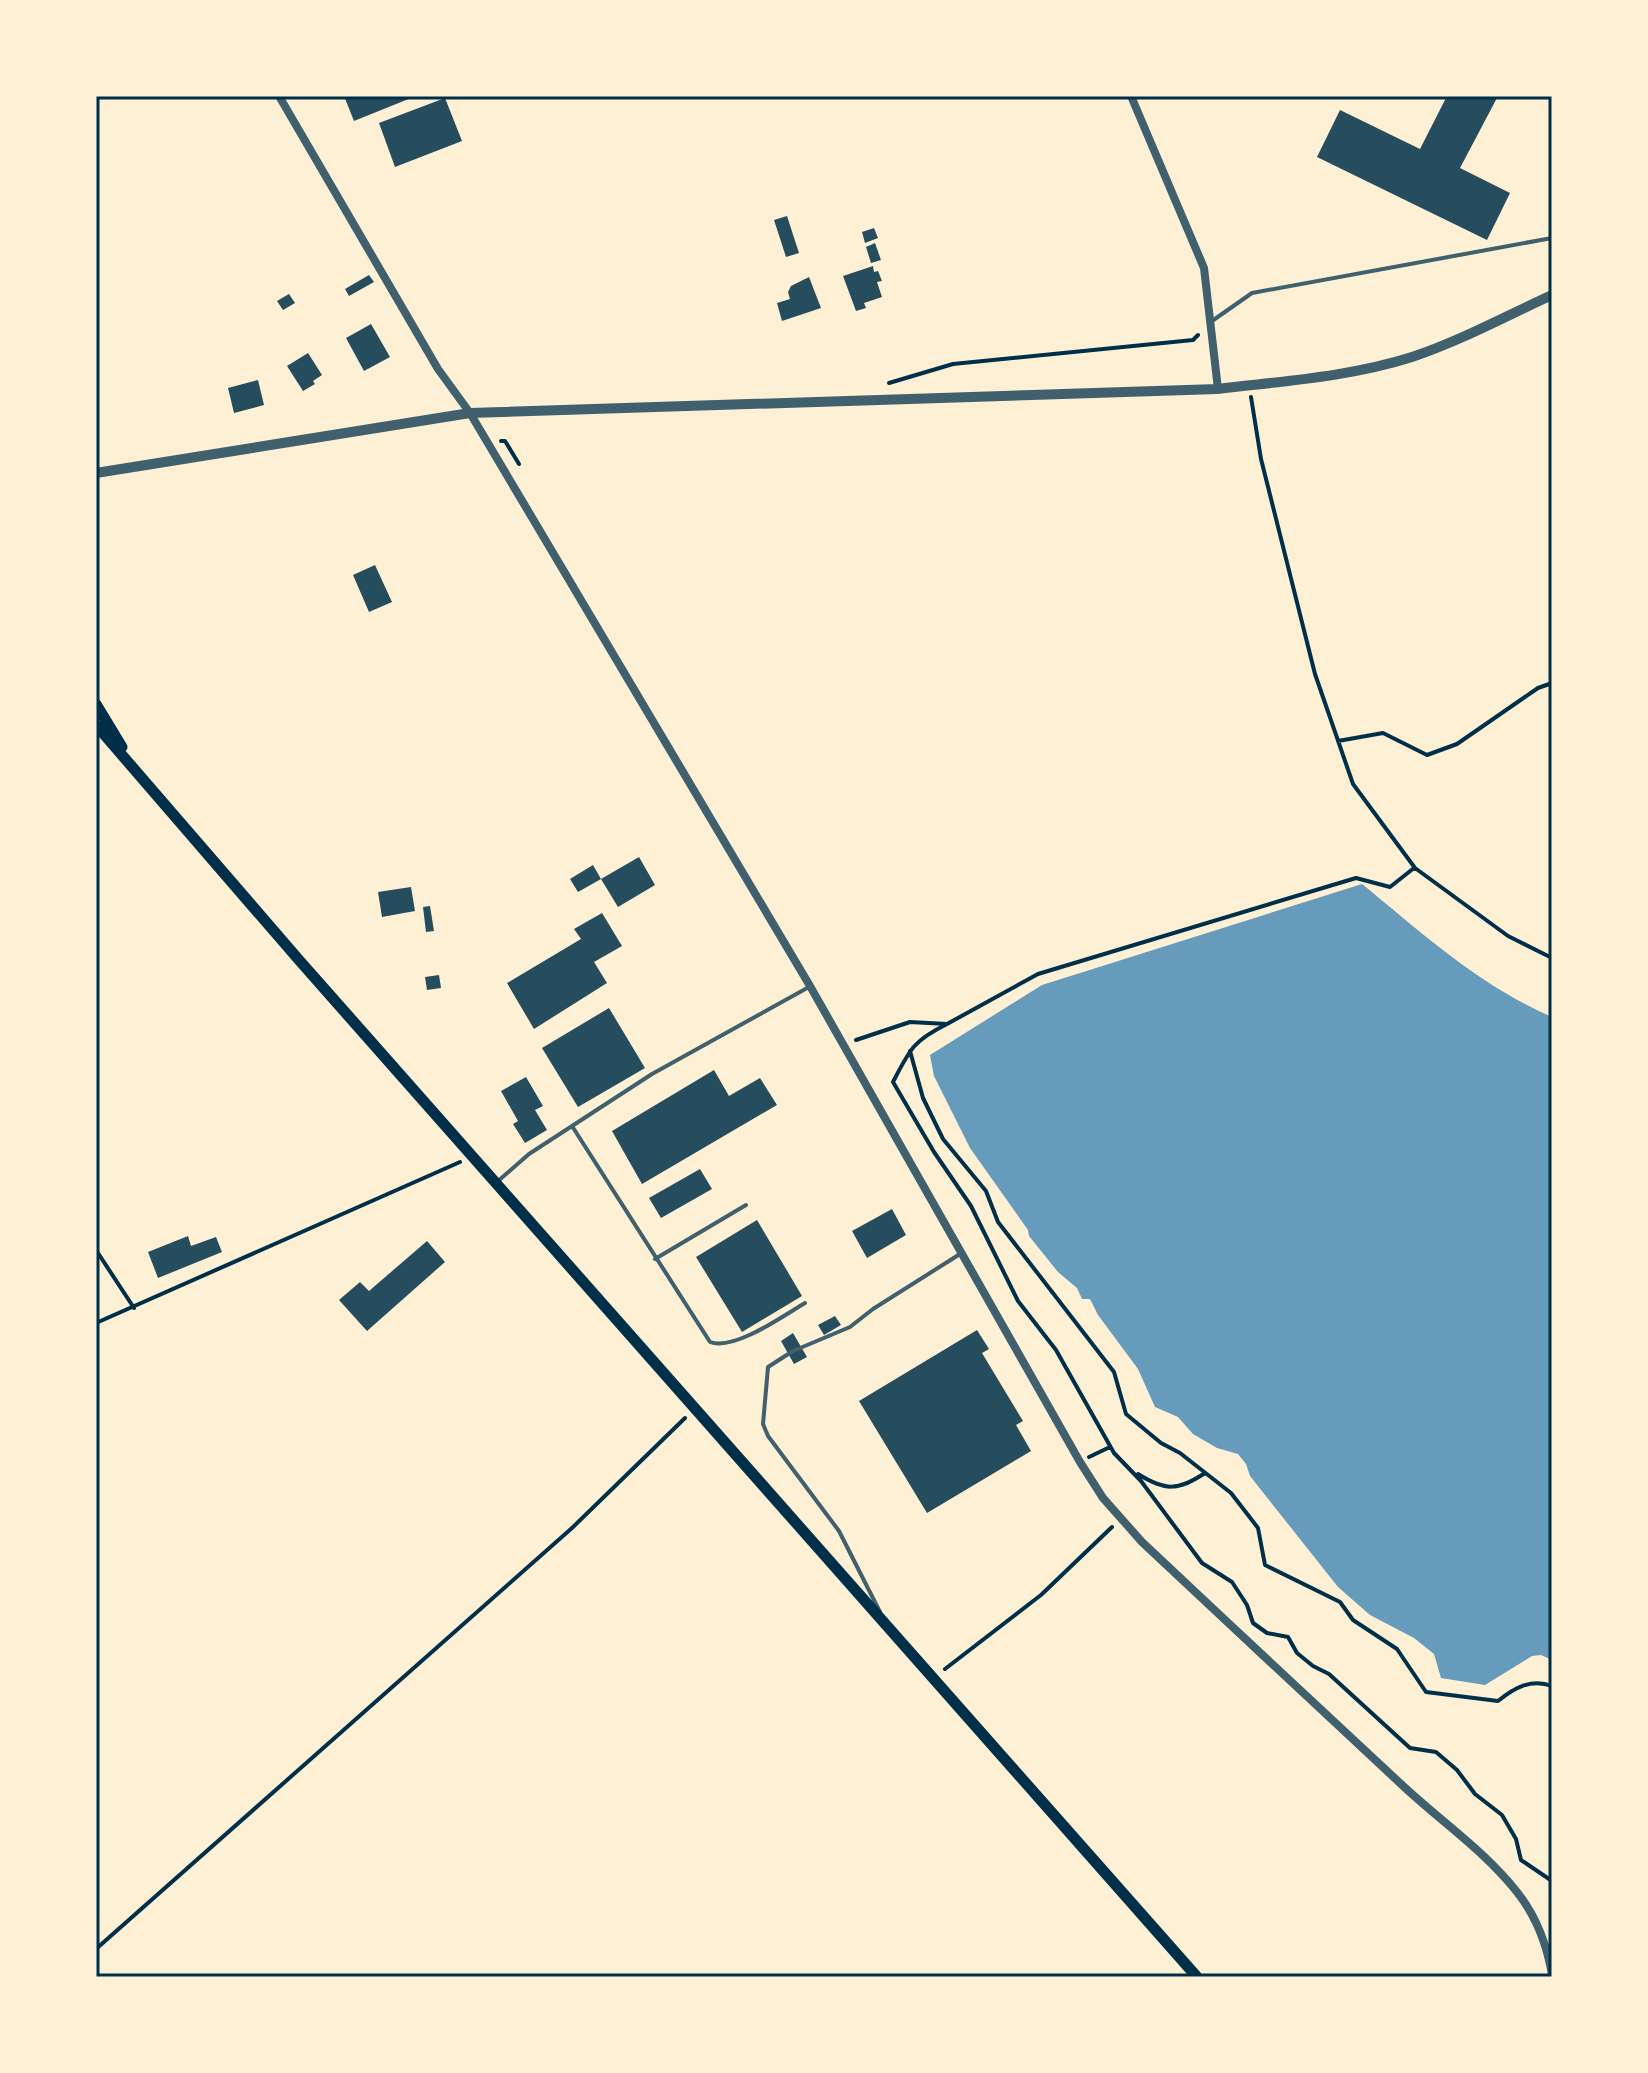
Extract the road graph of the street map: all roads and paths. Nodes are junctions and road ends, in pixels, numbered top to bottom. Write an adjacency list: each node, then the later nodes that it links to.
1 (279, 96): 9 (street)
2 (1131, 96): 5 (street)
3 (1552, 238): 5 (lane)
4 (1552, 295): 7 (street)
5 (1211, 322): 6 (path); 8 (street)
6 (883, 385)
7 (1250, 385): 8 (street); 14 (path)
8 (1218, 389): 9 (street)
9 (470, 413): 10 (street); 18 (street)
10 (97, 473)
11 (1552, 683): 14 (path)
12 (96, 704): 15 (main road)
13 (96, 725): 15 (main road)
14 (1338, 741): 16 (path)
15 (142, 778): 23 (main road)
16 (1415, 868): 17 (path); 19 (path)
17 (1552, 958)
18 (810, 986): 20 (street); 22 (lane)
19 (947, 1024): 20 (path); 21 (path)
20 (842, 1044): 27 (street)
21 (910, 1049): 33 (path); 36 (path)
22 (572, 1126): 24 (lane); 28 (lane)
23 (473, 1156): 24 (main road); 30 (path)
24 (497, 1183): 32 (main road)
25 (746, 1205): 28 (lane)
26 (96, 1250): 30 (path)
27 (962, 1253): 34 (street); 38 (lane)
28 (655, 1259): 29 (lane)
29 (805, 1303)
30 (134, 1308): 31 (path)
31 (96, 1323)
32 (696, 1409): 38 (main road); 42 (path)
33 (1110, 1446): 34 (path); 35 (path)
34 (1080, 1462): 37 (street)
35 (1129, 1468): 36 (path); 41 (path)
36 (1205, 1472): 40 (path)
37 (1119, 1519): 39 (path); 43 (street)
38 (884, 1621): 39 (main road)
39 (935, 1679): 44 (main road)
40 (1552, 1686)
41 (1552, 1881)
42 (96, 1949)
43 (1552, 1975)
44 (1197, 1977)

